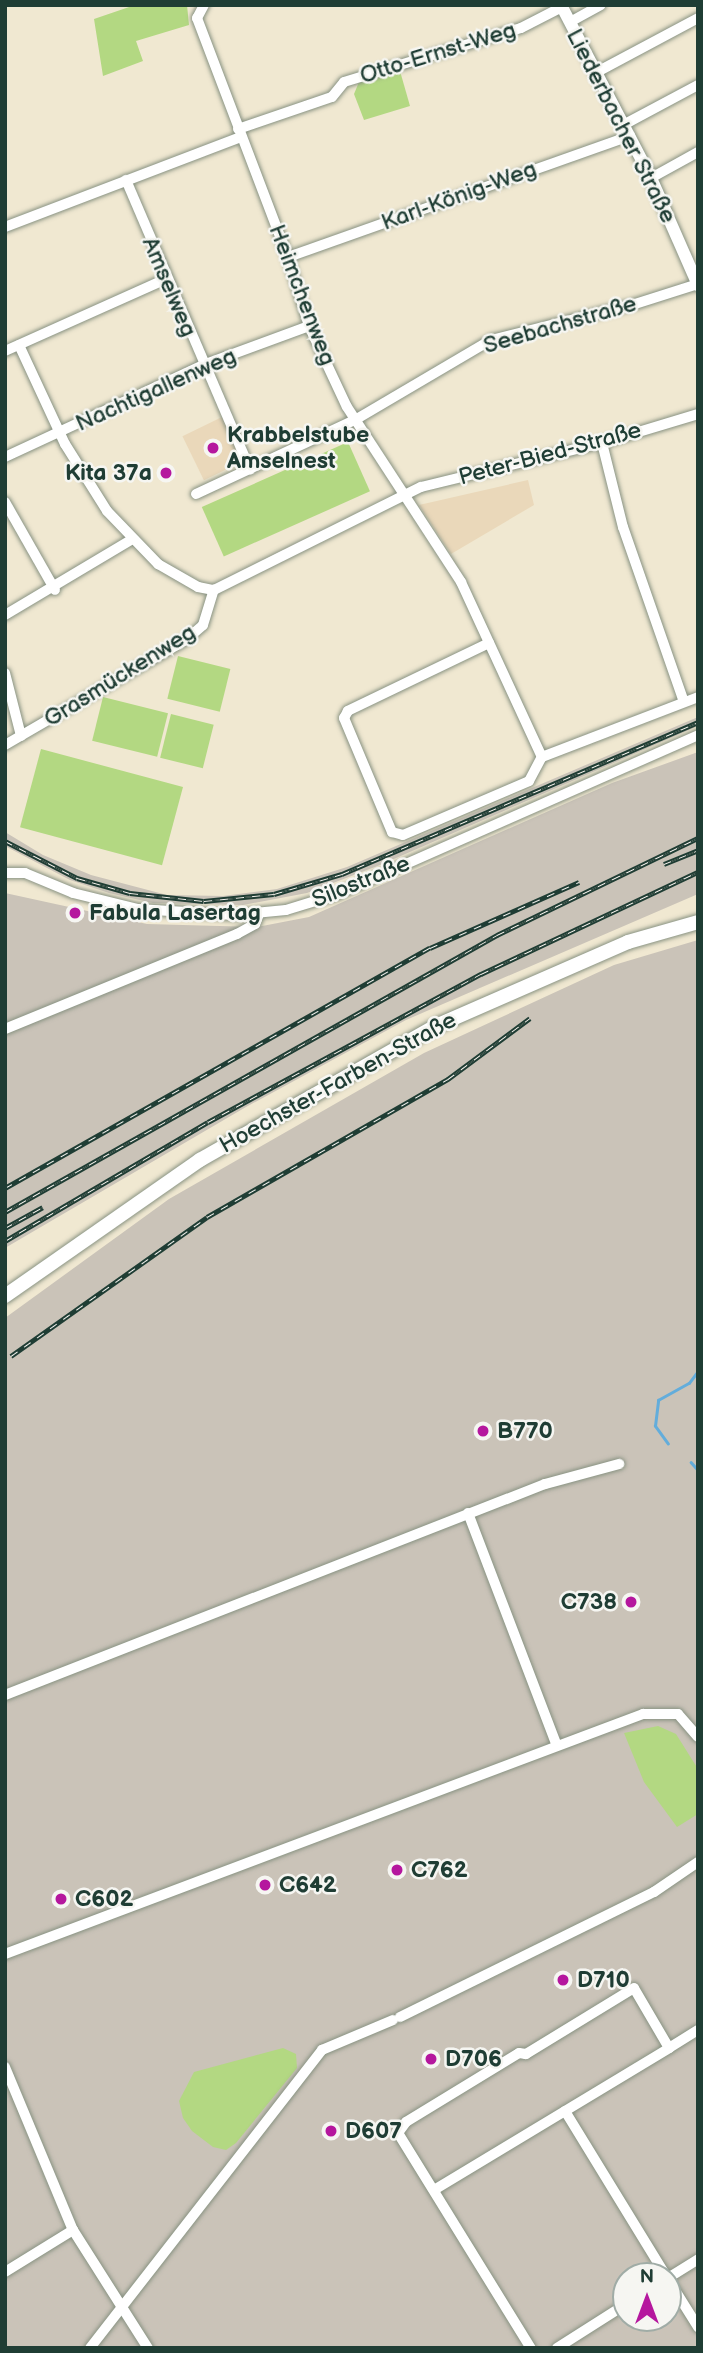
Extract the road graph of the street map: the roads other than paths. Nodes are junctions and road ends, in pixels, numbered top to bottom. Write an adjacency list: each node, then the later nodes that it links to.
1 (204, 5): 9 (street, Heimchenweg)
2 (601, 5): 5 (street)
3 (562, 6): 5 (street, Liederbacher Straße); 9 (street, Otto-Ernst-Weg)
4 (698, 18): 6 (street)
5 (570, 22): 6 (street, Liederbacher Straße)
6 (597, 72): 8 (street, Liederbacher Straße)
7 (698, 85): 8 (street, Karl-König-Weg)
8 (627, 130): 11 (street, Liederbacher Straße); 14 (street, Karl-König-Weg)
9 (240, 133): 12 (street, Otto-Ernst-Weg); 14 (street, Heimchenweg)
10 (698, 152): 11 (street)
11 (651, 178): 16 (street, Liederbacher Straße)
12 (127, 180): 13 (street, Otto-Ernst-Weg); 15 (street, Amselweg)
13 (5, 228)
14 (288, 257): 17 (street, Heimchenweg)
15 (166, 279): 18 (street); 20 (street, Amselweg)
16 (698, 284): 22 (street, Seebachstraße)
17 (309, 326): 20 (street, Nachtigallenweg); 22 (street, Heimchenweg)
18 (19, 345): 19 (street); 23 (street)
19 (5, 351)
20 (203, 365): 23 (street, Nachtigallenweg); 26 (street, Amselweg)
21 (698, 414): 24 (street, Peter-Bied-Straße)
22 (355, 420): 26 (street, Seebachstraße); 28 (street, Heimchenweg)
23 (60, 434): 25 (street, Nachtigallenweg); 30 (street)
24 (602, 443): 28 (street, Peter-Bied-Straße); 37 (street)
25 (5, 457)
26 (250, 470): 27 (street, Seebachstraße)
27 (197, 494)
28 (403, 497): 32 (street); 34 (street, Heimchenweg)
29 (5, 502): 31 (street)
30 (131, 540): 31 (street); 32 (street)
31 (55, 590): 33 (street)
32 (214, 590): 39 (street, Grasmückenweg)
33 (5, 615)
34 (489, 643): 41 (street, Heimchenweg); 41 (street)
35 (5, 673): 39 (street)
36 (698, 696): 37 (street)
37 (684, 702): 41 (street)
38 (698, 735): 43 (street, Silostraße)
39 (21, 736): 40 (street, Grasmückenweg)
40 (5, 745)
41 (542, 757)
42 (5, 873): 43 (street, Silostraße)
43 (259, 914): 45 (street)
44 (698, 922): 46 (main road, Hoechster-Farben-Straße)
45 (5, 1029)
46 (5, 1296)
47 (619, 1464): 48 (street)
48 (468, 1513): 49 (street); 51 (street)
49 (5, 1695)
50 (698, 1737): 51 (street)
51 (557, 1746): 53 (street)
52 (698, 1862): 65 (street)
53 (5, 1954)
54 (698, 2030): 55 (street)
55 (669, 2048): 57 (street); 58 (street)
56 (5, 2067): 59 (street)
57 (565, 2111): 58 (street); 61 (street)
58 (434, 2190): 70 (street)
59 (74, 2230): 63 (street); 65 (street)
60 (698, 2259): 62 (street)
61 (657, 2262)
62 (682, 2269)
63 (5, 2272)
64 (682, 2302): 67 (street)
65 (120, 2305): 68 (street); 69 (street)
66 (612, 2313): 71 (street)
67 (698, 2327)
68 (90, 2348)
69 (148, 2348)
70 (531, 2348)
71 (557, 2348)

